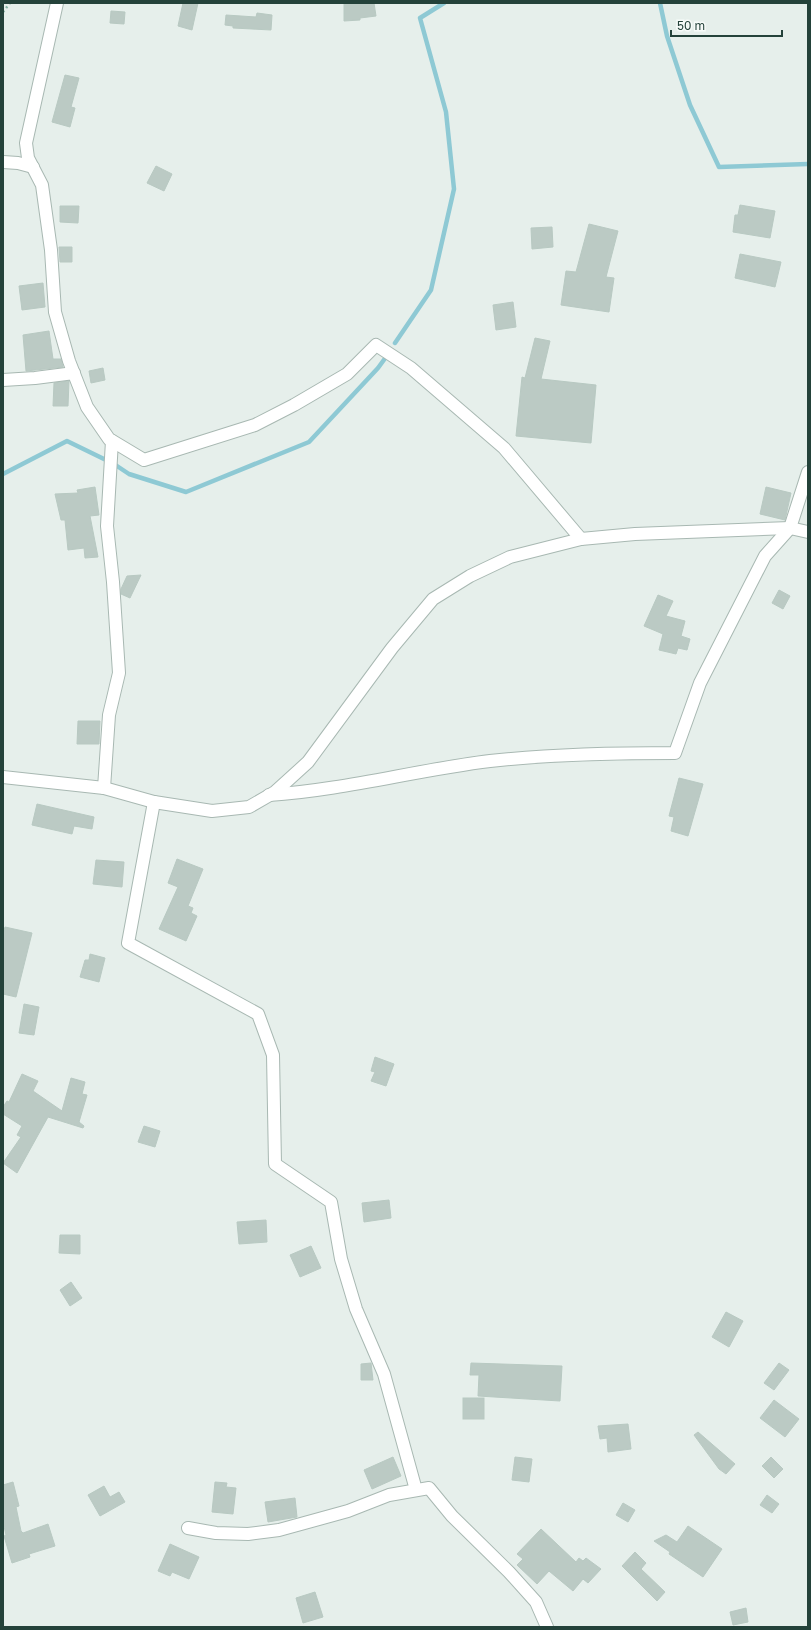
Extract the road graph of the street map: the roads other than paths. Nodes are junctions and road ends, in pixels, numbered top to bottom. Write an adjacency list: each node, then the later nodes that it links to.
1 (57, 3): 3 (street)
2 (3, 162): 3 (street)
3 (33, 167): 4 (street)
4 (74, 373): 5 (street); 6 (street)
5 (3, 380)
6 (112, 441): 10 (street); 12 (street)
7 (808, 472): 8 (street)
8 (790, 528): 9 (street); 10 (street); 13 (street)
9 (808, 532)
10 (581, 539): 13 (street)
11 (3, 777): 12 (street)
12 (104, 788): 14 (street)
13 (269, 795): 14 (street)
14 (154, 802): 15 (street)
15 (416, 1490): 16 (street); 17 (street)
16 (188, 1528)
17 (546, 1627)

